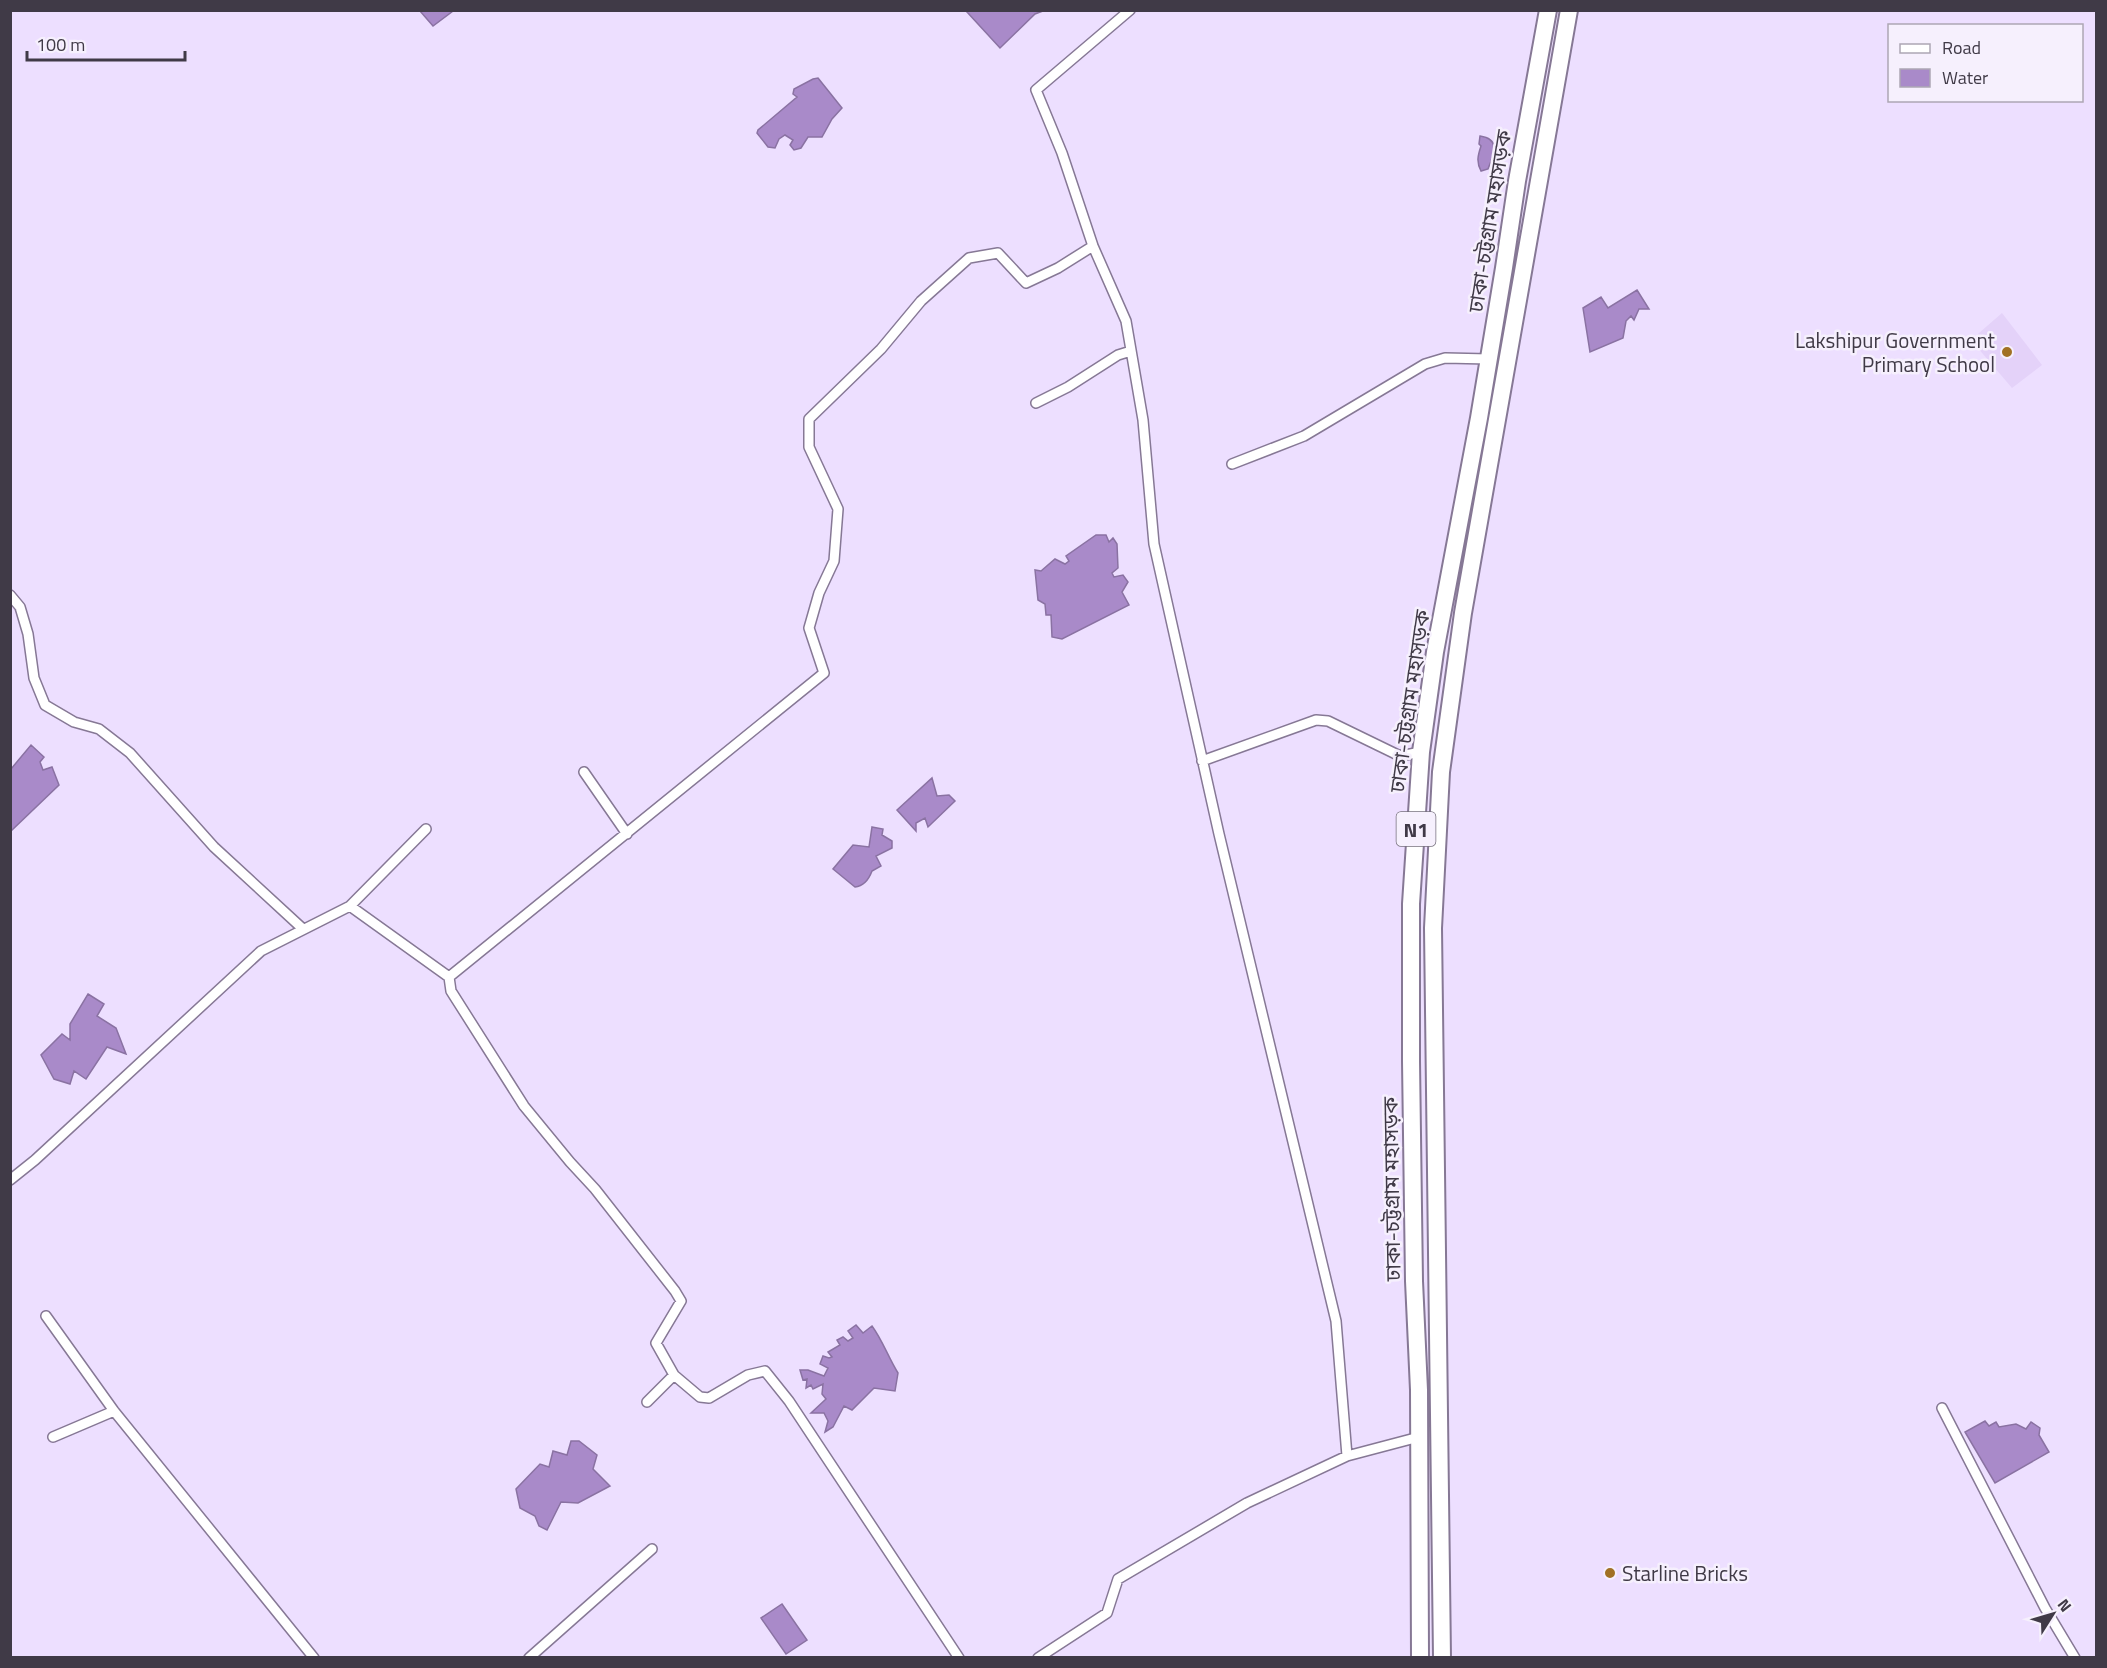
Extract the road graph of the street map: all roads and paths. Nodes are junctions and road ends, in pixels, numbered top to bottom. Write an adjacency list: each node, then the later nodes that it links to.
1 (1130, 10): 4 (street)
2 (1548, 10): 6 (highway, ঢাকা-চট্টগ্রাম মহাসড়ক / N1)
3 (1569, 10): 33 (highway, ঢাকা-চট্টগ্রাম মহাসড়ক / N1)
4 (1093, 246): 5 (street); 14 (street)
5 (1131, 351): 7 (street); 11 (street)
6 (1489, 359): 8 (street); 10 (highway, ঢাকা-চট্টগ্রাম মহাসড়ক / N1)
7 (1036, 403)
8 (1232, 464)
9 (10, 594): 16 (street)
10 (1421, 752): 11 (street); 25 (highway, ঢাকা-চট্টগ্রাম মহাসড়ক / N1)
11 (1202, 761): 26 (street)
12 (584, 772): 14 (street)
13 (426, 829): 15 (street)
14 (627, 834): 17 (street)
15 (350, 906): 16 (street); 17 (street)
16 (303, 929): 18 (street)
17 (449, 977): 20 (street)
18 (10, 1180)
19 (46, 1316): 23 (street)
20 (674, 1375): 21 (street); 30 (street)
21 (647, 1402)
22 (1942, 1408): 34 (street)
23 (114, 1411): 24 (street); 28 (street)
24 (52, 1437)
25 (1419, 1437): 26 (street); 32 (highway, ঢাকা-চট্টগ্রাম মহাসড়ক / N1)
26 (1347, 1456): 31 (street)
27 (652, 1549): 29 (street)
28 (314, 1658)
29 (529, 1658)
30 (958, 1658)
31 (1038, 1658)
32 (1420, 1658)
33 (1442, 1658)
34 (2075, 1658)

